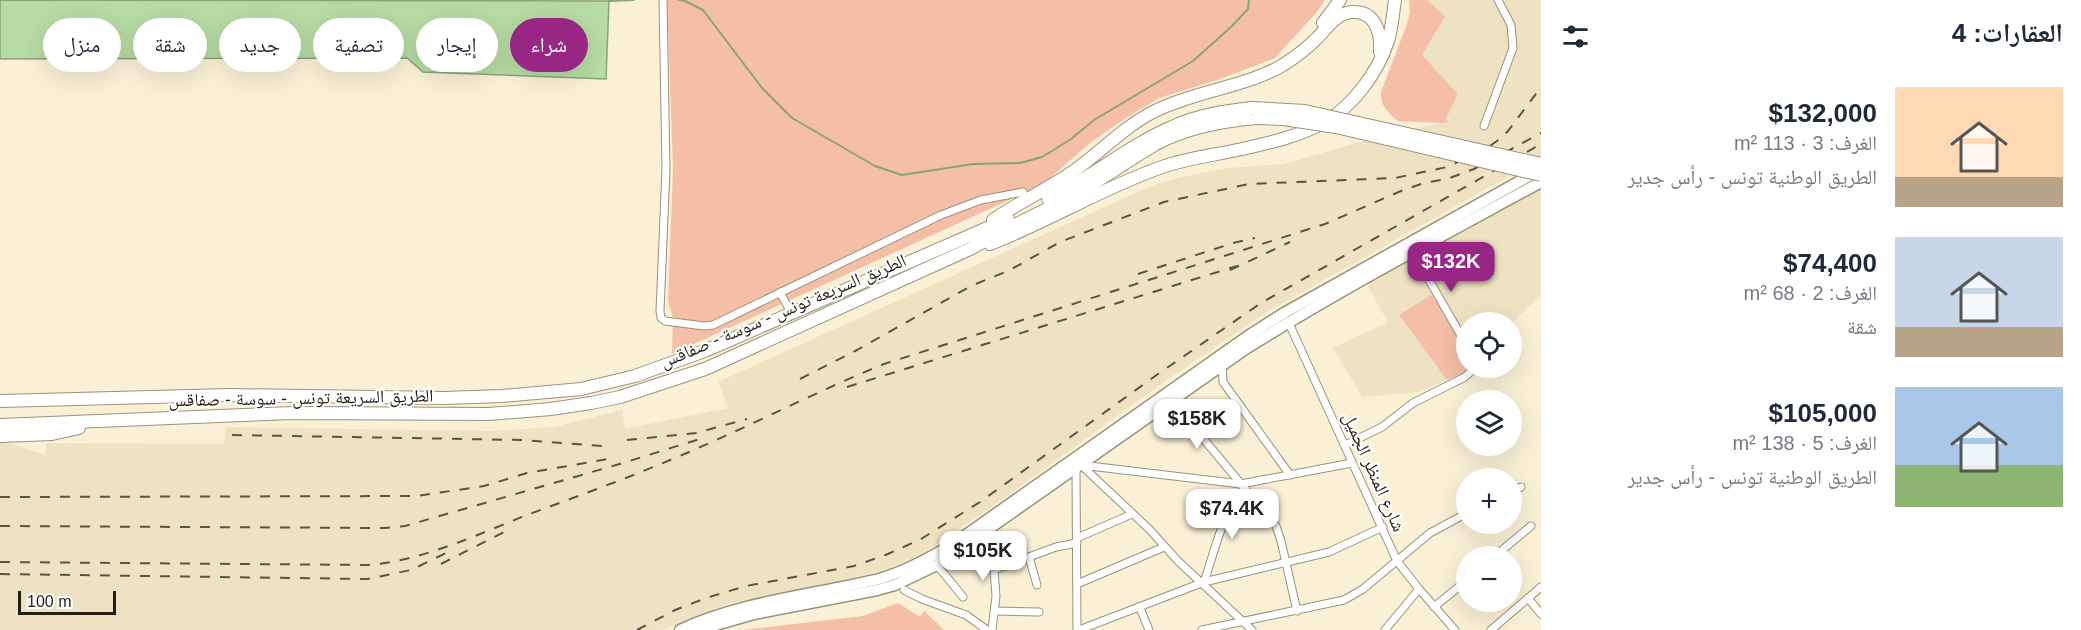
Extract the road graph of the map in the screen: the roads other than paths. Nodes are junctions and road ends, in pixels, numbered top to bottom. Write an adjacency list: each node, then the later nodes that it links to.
1 (1340, 0): 5 (highway)
2 (1395, 0): 6 (highway)
3 (1498, 0): 8 (street)
4 (663, 3): 17 (street)
5 (1296, 56): 6 (highway); 14 (highway)
6 (1380, 57): 15 (highway)
7 (1255, 113): 9 (highway, الطريق السريعة تونس - سوسة - صفاقس, bridge); 11 (highway, الطريق السريعة تونس - سوسة - صفاقس, bridge); 14 (highway, الطريق السريعة تونس - سوسة - صفاقس); 15 (highway, الطريق السريعة تونس - سوسة - صفاقس)
8 (1484, 126)
9 (1541, 164)
10 (1541, 170): 19 (main road)
11 (1541, 175)
12 (1541, 183): 16 (main road)
13 (1023, 192): 17 (street)
14 (972, 234): 18 (highway)
15 (972, 248): 27 (highway, الطريق السريعة تونس - سوسة - صفاقس)
16 (1413, 252): 19 (main road); 20 (street)
17 (780, 292): 18 (street)
18 (791, 312): 26 (highway)
19 (1286, 318): 21 (main road); 30 (street, شارع المنظر الجميل); 32 (main road)
20 (1456, 327)
21 (1222, 366): 24 (main road); 33 (street)
22 (1463, 378): 30 (street)
23 (0, 395): 26 (highway)
24 (1172, 400): 32 (main road); 34 (street)
25 (0, 401): 26 (highway)
26 (37, 401)
27 (94, 422): 28 (highway, الطريق السريعة تونس - سوسة - صفاقس); 29 (highway)
28 (0, 425)
29 (0, 436)
30 (1345, 445): 31 (street, شارع المنظر الجميل)
31 (1352, 462): 33 (street); 38 (street, شارع المنظر الجميل)
32 (1077, 464): 34 (street); 35 (street); 39 (main road); 40 (street); 64 (main road)
33 (1290, 475): 34 (street)
34 (1243, 486): 45 (street); 48 (street)
35 (1132, 514): 40 (street); 42 (street)
36 (1456, 519): 44 (street)
37 (1531, 526): 41 (street)
38 (1383, 527): 44 (street, شارع المنظر الجميل); 45 (street)
39 (989, 530): 46 (main road); 47 (street)
40 (1077, 541): 43 (street); 49 (street)
41 (1507, 546)
42 (1164, 547): 48 (street); 49 (street)
43 (1029, 557): 47 (street); 50 (street)
44 (1397, 561): 52 (street, شارع المنظر الجميل); 60 (street)
45 (1285, 563): 48 (street); 60 (street)
46 (937, 565): 55 (street); 65 (main road)
47 (994, 570): 59 (street)
48 (1203, 583): 58 (street); 63 (street)
49 (1077, 584): 68 (street)
50 (1038, 585)
51 (1541, 587): 56 (street)
52 (1419, 589): 57 (street, شارع المنظر الجميل); 72 (street)
53 (1456, 589): 57 (street)
54 (904, 590): 66 (street)
55 (963, 597)
56 (1528, 598): 62 (street); 74 (street)
57 (1434, 607): 73 (street, شارع المنظر الجميل)
58 (1140, 608): 68 (street); 69 (street)
59 (994, 611): 61 (street); 67 (street)
60 (1297, 611): 63 (street)
61 (1039, 612)
62 (1541, 614)
63 (1242, 623): 70 (street); 71 (street)
64 (680, 630)
65 (698, 630)
66 (987, 630)
67 (992, 630)
68 (1078, 630)
69 (1149, 630)
70 (1202, 630)
71 (1252, 630)
72 (1385, 630)
73 (1455, 630)
74 (1491, 630)

